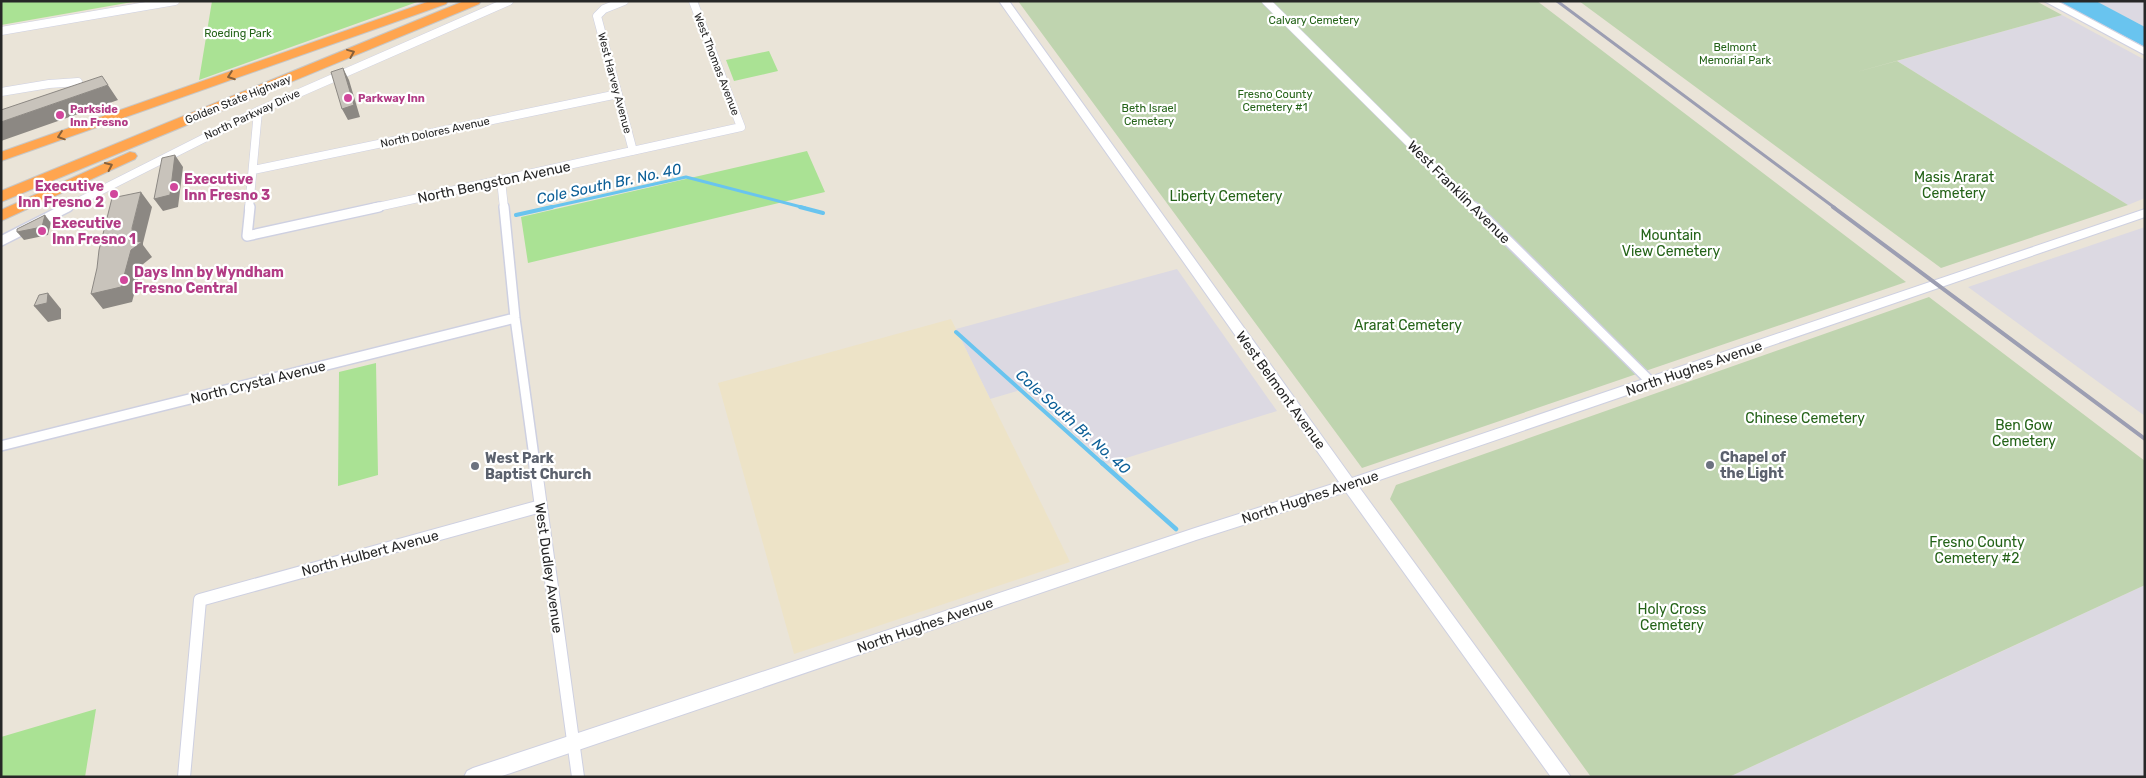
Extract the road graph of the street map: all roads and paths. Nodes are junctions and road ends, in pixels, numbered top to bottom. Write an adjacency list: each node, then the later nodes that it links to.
1 (176, 1): 11 (street)
2 (475, 1): 10 (highway, Golden State Highway)
3 (481, 1): 10 (highway)
4 (509, 1): 17 (street, North Parkway Drive)
5 (624, 1): 16 (street, West Harvey Avenue)
6 (1004, 1): 31 (street, West Belmont Avenue)
7 (1266, 1): 29 (street, West Franklin Avenue)
8 (2049, 1): 12 (street)
9 (695, 2): 18 (street, West Thomas Avenue)
10 (446, 5): 13 (highway, Golden State Highway, one-way to 10); 20 (highway, one-way to 20); 23 (highway, Golden State Highway)
11 (1, 31)
12 (2145, 52)
13 (306, 72): 24 (highway, Golden State Highway); 26 (highway, one-way to 13)
14 (78, 82): 15 (street)
15 (1, 92)
16 (618, 94): 19 (street, West Harvey Avenue); 21 (street, North Dolores Avenue)
17 (258, 110): 21 (street); 27 (street, North Parkway Drive)
18 (740, 127): 19 (street, North Bengston Avenue)
19 (633, 151): 22 (street, North Bengston Avenue)
20 (1, 157)
21 (253, 170): 22 (street, North Bengston Avenue)
22 (501, 180): 28 (street, West Dudley Avenue)
23 (1, 184)
24 (1, 197)
25 (2145, 213): 29 (street, North Hughes Avenue)
26 (1, 216)
27 (1, 241)
28 (514, 318): 30 (street, North Crystal Avenue); 32 (street, West Dudley Avenue)
29 (1652, 383): 31 (street, North Hughes Avenue)
30 (1, 446)
31 (1349, 485): 33 (street, North Hughes Avenue); 37 (street, West Belmont Avenue)
32 (541, 506): 33 (street, West Dudley Avenue); 34 (street, North Hulbert Avenue)
33 (574, 743): 35 (street, North Hughes Avenue); 36 (street, West Dudley Avenue)
34 (184, 777)
35 (473, 777)
36 (578, 777)
37 (1562, 777)

